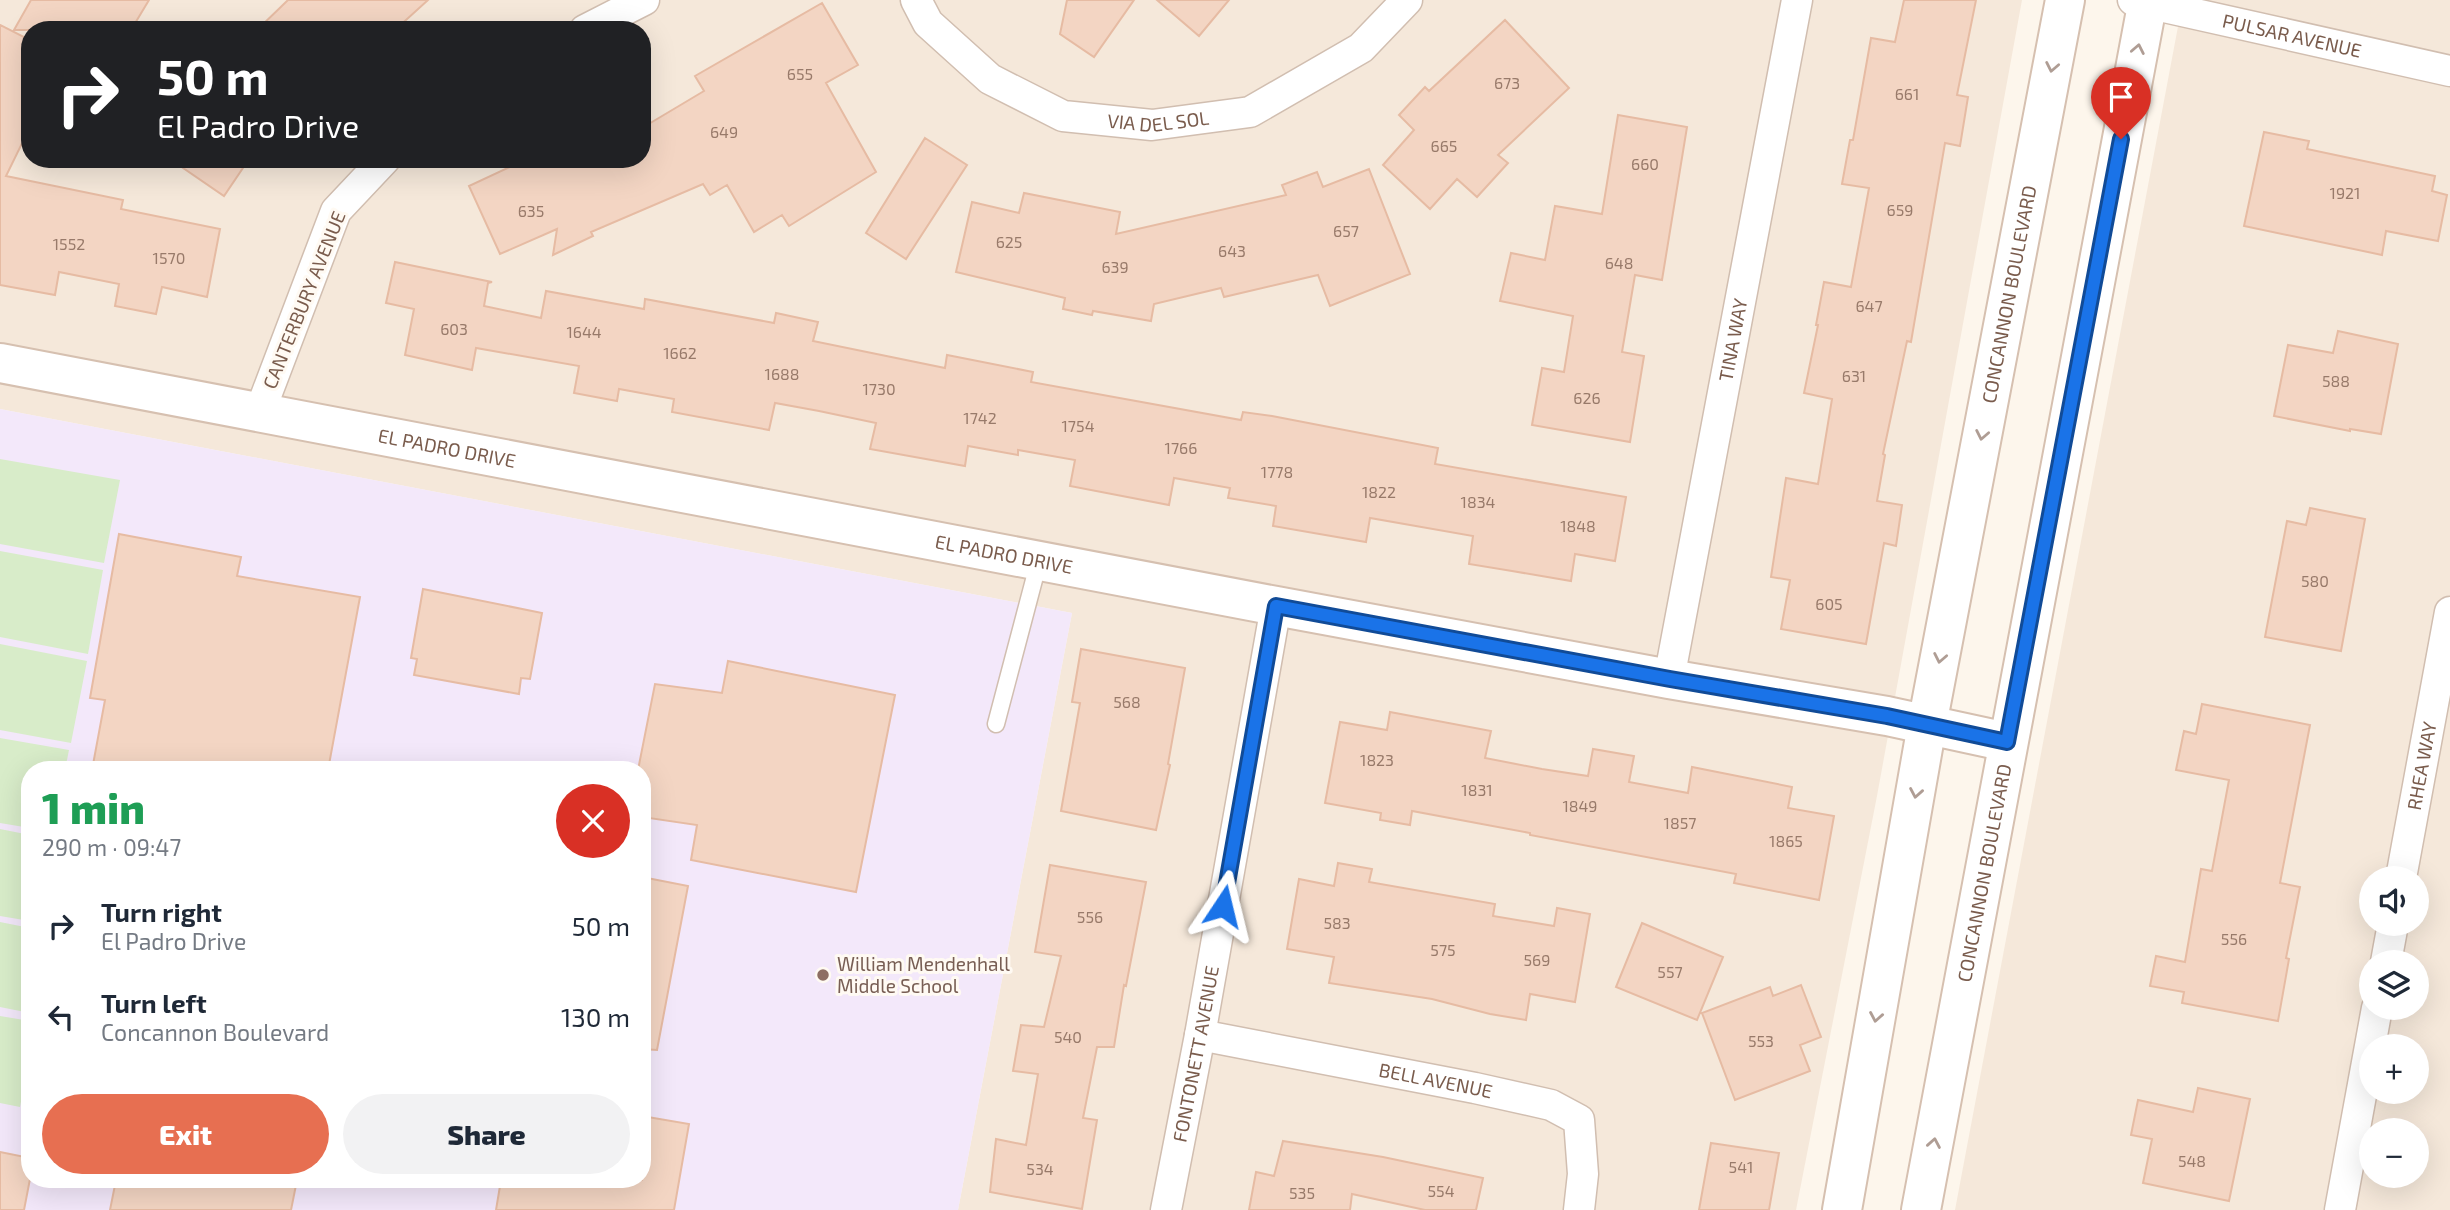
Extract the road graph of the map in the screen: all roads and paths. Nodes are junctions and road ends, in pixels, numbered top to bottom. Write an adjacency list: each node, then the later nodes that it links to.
1 (644, 0): 7 (street)
2 (916, 0): 3 (street, VIA DEL SOL)
3 (1407, 0)
4 (1797, 0): 15 (street, TINA WAY)
5 (2065, 0): 17 (main road, CONCANNON BOULEVARD, one-way to 17)
6 (2143, 1): 8 (street, PULSAR AVENUE); 18 (main road, CONCANNON BOULEVARD, one-way to 6)
7 (602, 21)
8 (2450, 71)
9 (377, 168): 11 (street, CANTERBURY AVENUE)
10 (0, 363): 11 (main road, EL PADRO DRIVE)
11 (258, 414): 12 (main road, EL PADRO DRIVE)
12 (1039, 562): 13 (main road, EL PADRO DRIVE); 16 (lane)
13 (1276, 606): 15 (main road, EL PADRO DRIVE); 21 (street, FONTONETT AVENUE)
14 (2450, 612): 19 (street, RHEA WAY)
15 (1670, 679): 17 (main road, EL PADRO DRIVE)
16 (996, 724)
17 (1927, 725): 18 (main road, EL PADRO DRIVE); 24 (main road, CONCANNON BOULEVARD, one-way to 24)
18 (2007, 742): 25 (main road, CONCANNON BOULEVARD, one-way to 18)
19 (2403, 866)
20 (2375, 1020): 26 (street)
21 (1200, 1035): 22 (street, FONTONETT AVENUE); 23 (street, BELL AVENUE)
22 (1166, 1210)
23 (1579, 1210)
24 (1842, 1210)
25 (1921, 1210)
26 (2340, 1210)

